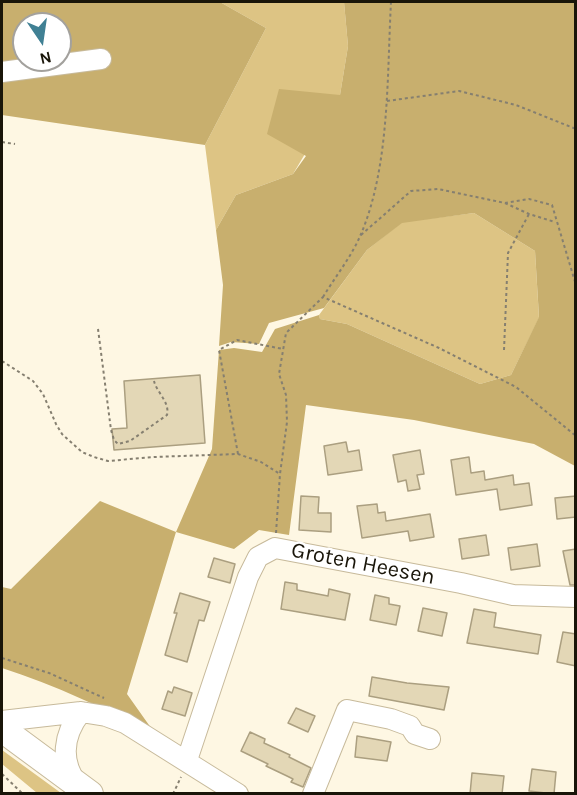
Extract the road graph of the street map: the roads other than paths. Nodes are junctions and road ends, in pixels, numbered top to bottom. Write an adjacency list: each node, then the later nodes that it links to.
1 (101, 59): 2 (street)
2 (2, 72)
3 (576, 597): 8 (street, Groten Heesen)
4 (81, 712): 5 (street); 8 (street); 9 (street)
5 (2, 721)
6 (2, 729): 9 (main road)
7 (430, 739): 11 (street)
8 (187, 760): 10 (street)
9 (83, 789)
10 (238, 794)
11 (313, 794)

